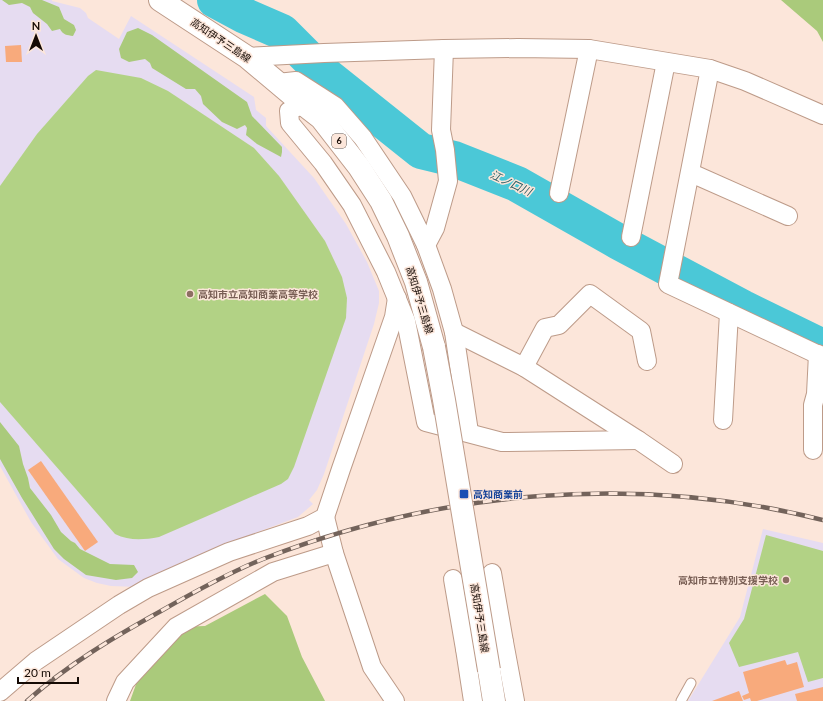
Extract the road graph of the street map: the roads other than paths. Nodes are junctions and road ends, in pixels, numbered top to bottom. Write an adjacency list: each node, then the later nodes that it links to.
1 (160, 0): 4 (main road, 高知伊予三島線 / 6)
2 (444, 49): 3 (street); 4 (street); 14 (street)
3 (589, 49): 5 (street); 11 (street)
4 (247, 57): 7 (main road, 高知伊予三島線 / 6)
5 (666, 62): 6 (street); 13 (street)
6 (710, 70): 9 (street); 10 (street)
7 (278, 82): 8 (main road, 高知伊予三島線 / 6); 14 (street)
8 (303, 104): 15 (street); 37 (main road, 高知伊予三島線 / 6, bridge)
9 (823, 115)
10 (690, 173): 12 (street); 16 (street)
11 (558, 193)
12 (788, 216)
13 (631, 237)
14 (426, 245): 17 (street)
15 (397, 298): 22 (street); 26 (street)
16 (730, 312): 18 (street); 21 (street)
17 (454, 332): 20 (street); 22 (street)
18 (820, 355): 24 (street)
19 (647, 361): 20 (street)
20 (524, 367): 23 (street)
21 (723, 420)
22 (469, 432): 23 (street)
23 (638, 440): 25 (street)
24 (813, 450)
25 (673, 464)
26 (325, 517): 27 (street); 33 (street)
27 (334, 553): 34 (street); 35 (street)
28 (492, 573): 30 (street)
29 (453, 579): 31 (street)
30 (504, 642): 31 (street); 38 (street)
31 (465, 649): 36 (street)
32 (691, 684): 39 (lane)
33 (0, 692)
34 (116, 701)
35 (396, 701)
36 (473, 701)
37 (494, 701)
38 (515, 701)
39 (681, 701)

